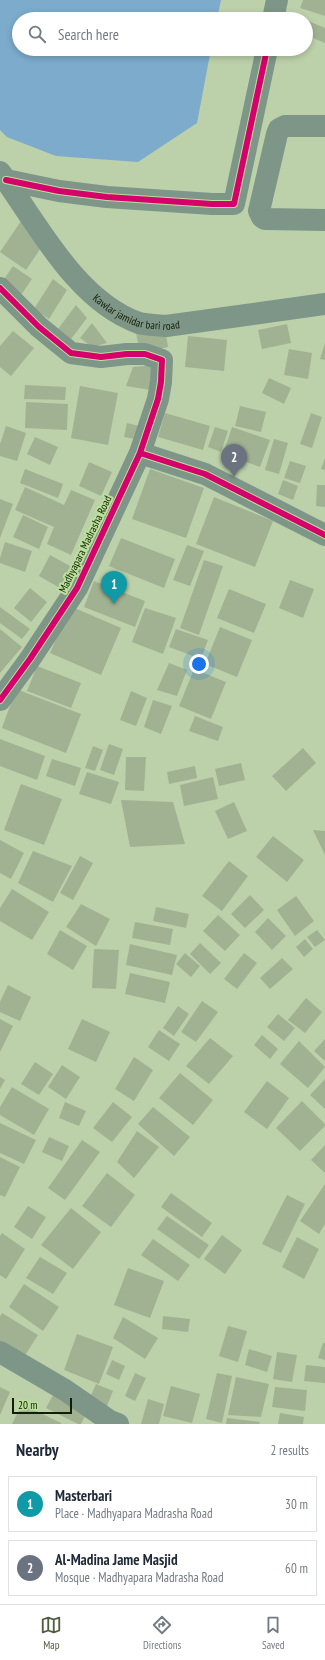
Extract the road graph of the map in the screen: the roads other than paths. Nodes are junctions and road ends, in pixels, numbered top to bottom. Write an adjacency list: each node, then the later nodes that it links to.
1 (277, 0): 2 (street)
2 (274, 12)
3 (266, 56): 5 (street)
4 (325, 126): 6 (street)
5 (3, 176): 8 (street, Kawlar jamidar bari road)
6 (325, 220)
7 (0, 288): 9 (street, Madhyapara Madrasha Road)
8 (325, 304)
9 (140, 453): 10 (street); 11 (street, Madhyapara Madrasha Road)
10 (325, 535)
11 (0, 700)
12 (0, 1352): 13 (street)
13 (118, 1424)

